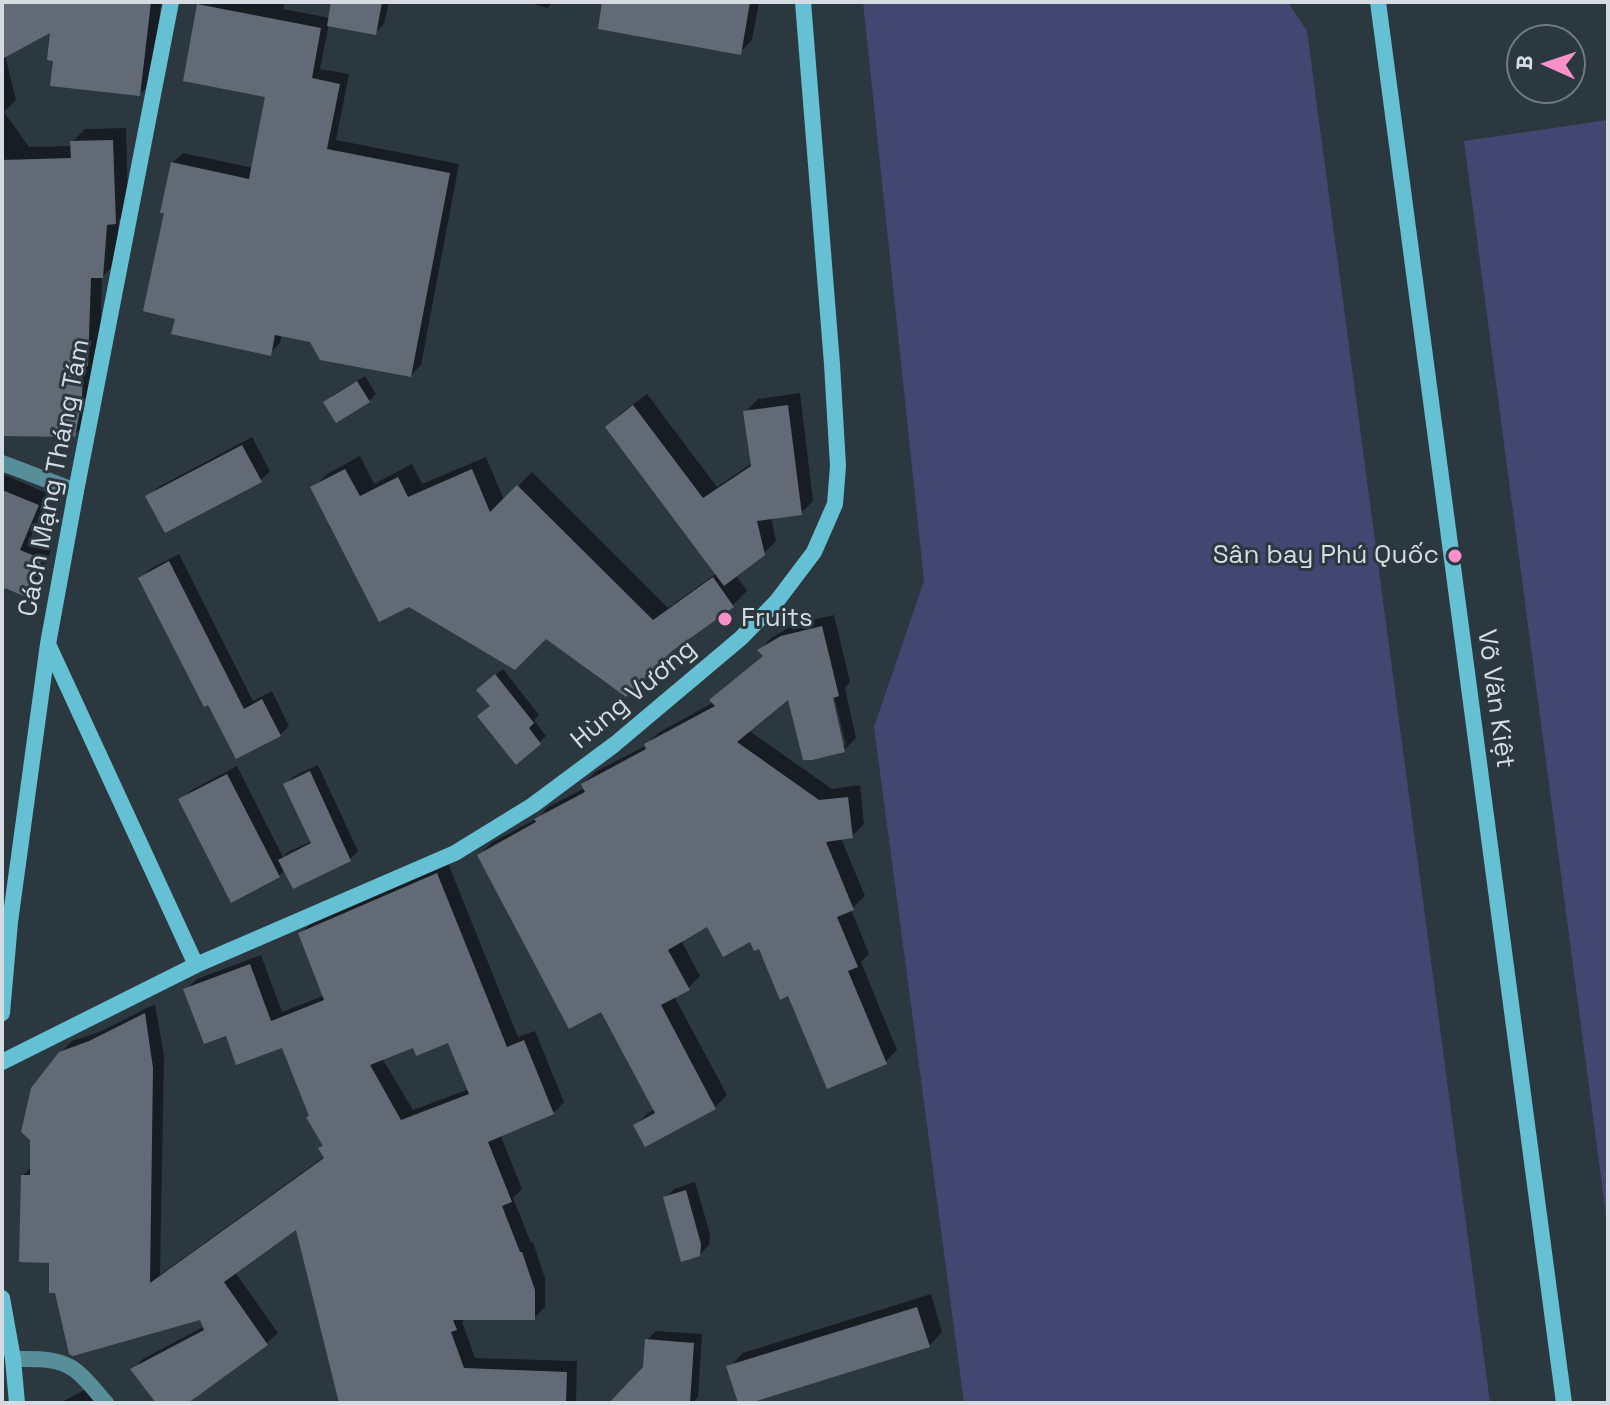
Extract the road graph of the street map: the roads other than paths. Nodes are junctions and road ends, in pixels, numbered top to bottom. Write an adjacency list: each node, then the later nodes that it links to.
1 (171, 2): 5 (street, Cách Mạng Tháng Tám)
2 (803, 2): 7 (street, Hùng Vương)
3 (1378, 2): 14 (street, Võ Văn Kiệt)
4 (2, 463): 5 (street)
5 (76, 491): 6 (street, Cách Mạng Tháng Tám)
6 (48, 644): 7 (street); 8 (street, Cách Mạng Tháng Tám)
7 (196, 965): 9 (street, Hùng Vương)
8 (2, 1013)
9 (2, 1062)
10 (2, 1298): 11 (street)
11 (13, 1359): 12 (street); 13 (street)
12 (17, 1403)
13 (106, 1403)
14 (1564, 1403)

